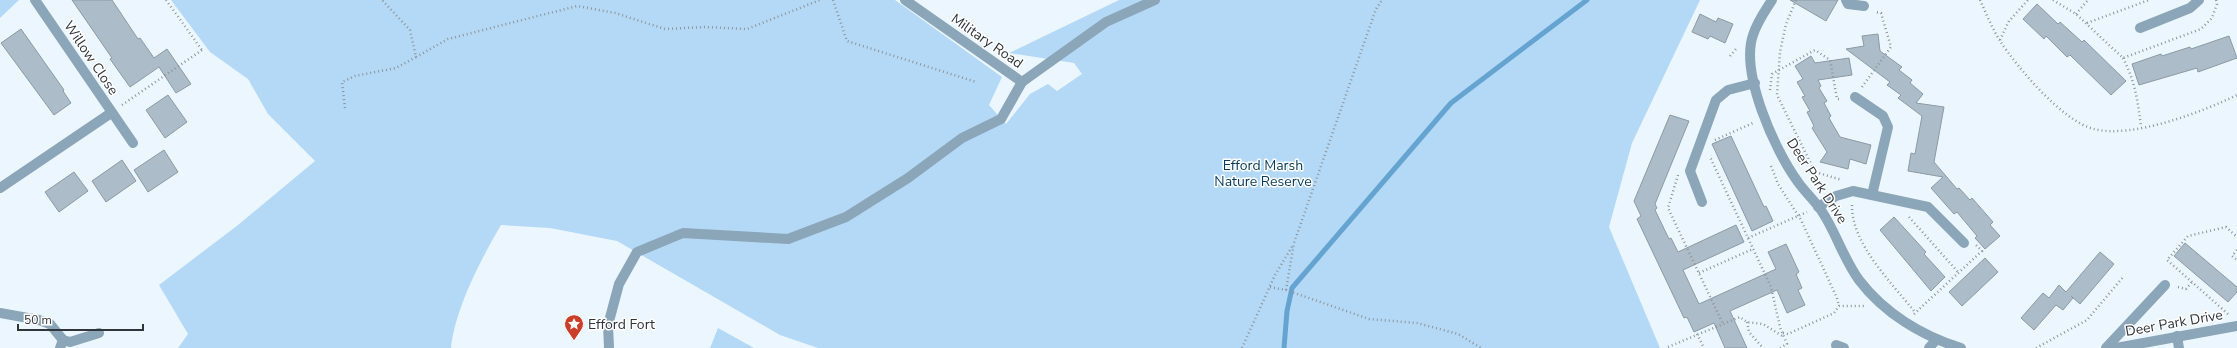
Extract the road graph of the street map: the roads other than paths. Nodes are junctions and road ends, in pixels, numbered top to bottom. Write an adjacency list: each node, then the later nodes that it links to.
1 (36, 0): 12 (street, Willow Close)
2 (905, 0): 9 (street, Military Road)
3 (1156, 0): 9 (street, Military Road)
4 (1772, 0): 10 (street, Deer Park Drive)
5 (1846, 0): 7 (street)
6 (2198, 0): 8 (street)
7 (1864, 6)
8 (2140, 28)
9 (1022, 82): 26 (street)
10 (1755, 87): 16 (street); 17 (street, Deer Park Drive)
11 (1855, 97): 15 (street)
12 (111, 112): 13 (street, Willow Close); 14 (street, Willow Close)
13 (133, 142)
14 (0, 188)
15 (1872, 195): 17 (street); 18 (street)
16 (1702, 202)
17 (1818, 207): 25 (street, Deer Park Drive)
18 (1964, 243)
19 (2165, 285): 28 (street)
20 (0, 314): 24 (street)
21 (2236, 327): 23 (street, Deer Park Drive)
22 (99, 333): 24 (street)
23 (2177, 336): 29 (street, Deer Park Drive); 30 (street)
24 (61, 344)
25 (1932, 344): 27 (street, Deer Park Drive)
26 (609, 348)
27 (1960, 348)
28 (2106, 348)
29 (2116, 348)
30 (2179, 348)

